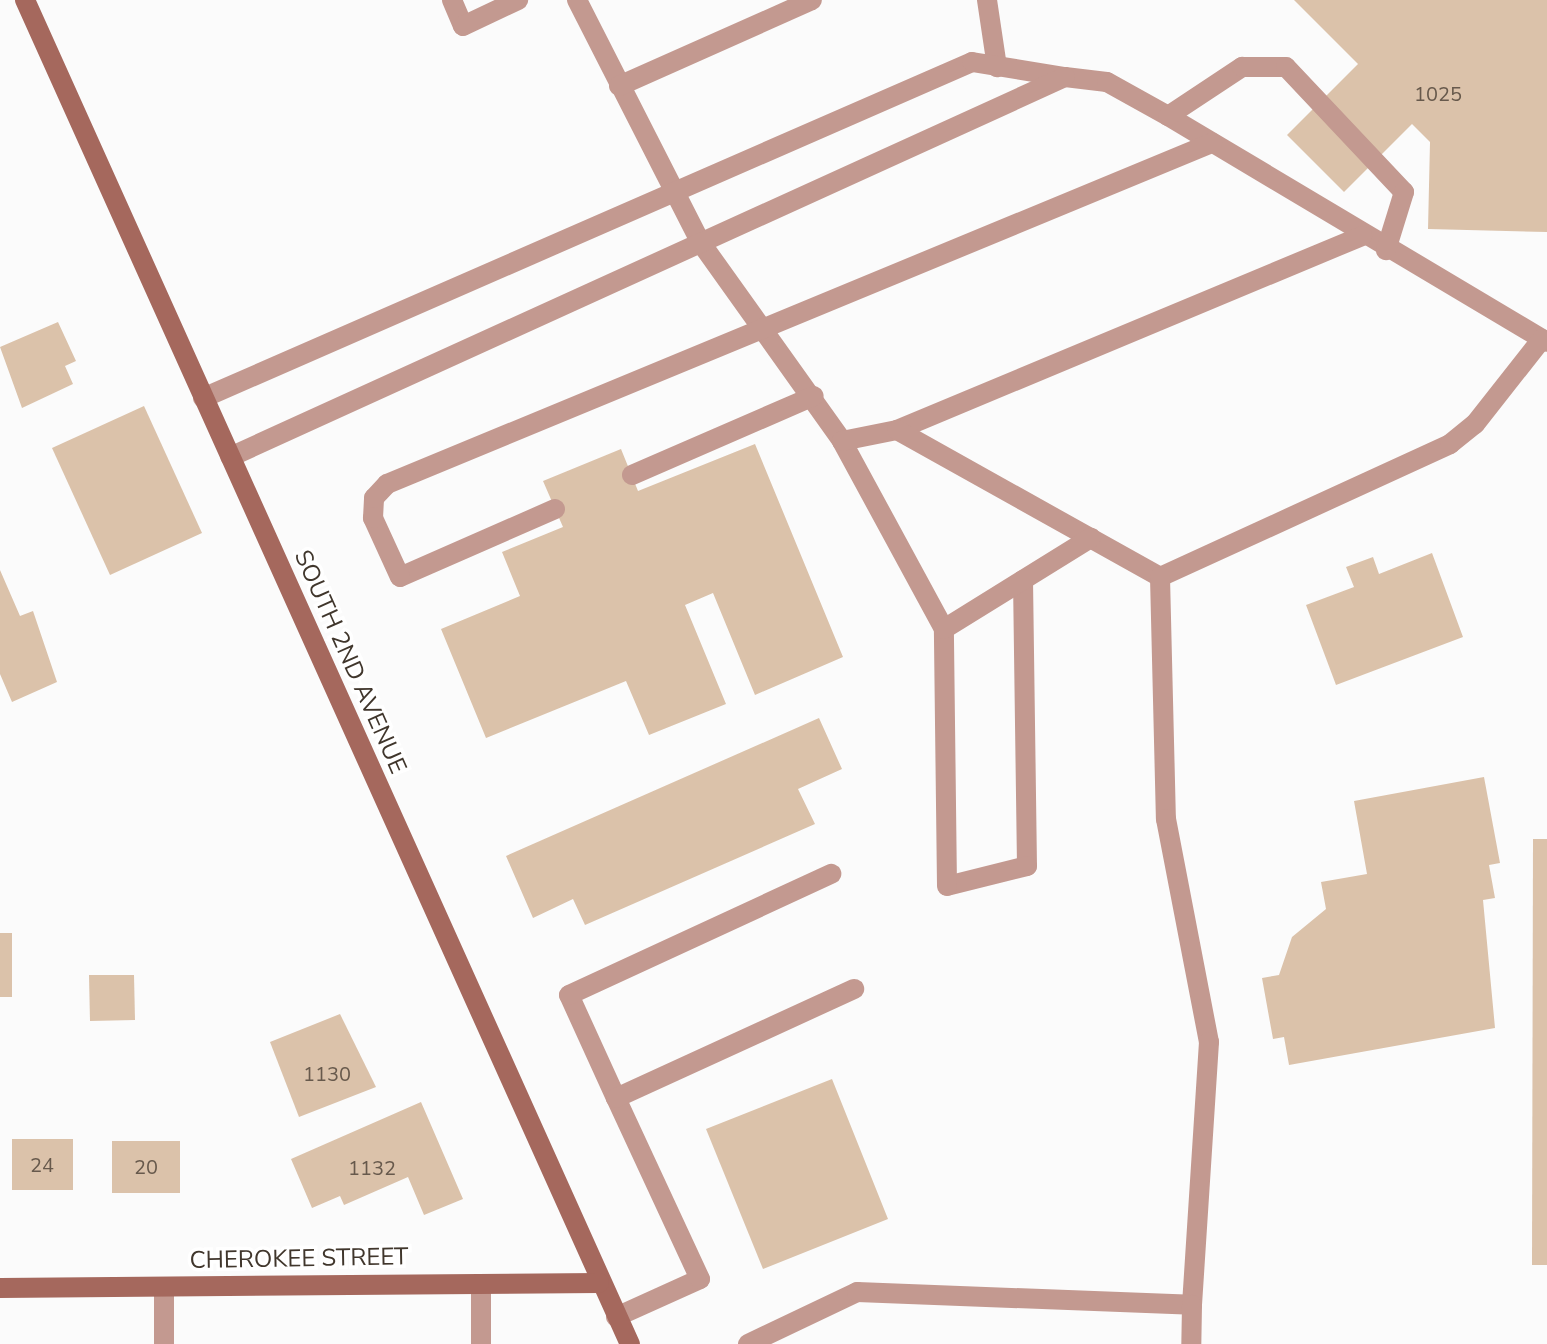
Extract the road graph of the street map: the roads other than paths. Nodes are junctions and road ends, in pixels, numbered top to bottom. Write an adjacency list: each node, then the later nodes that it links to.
1 (25, 0): 19 (main road, SOUTH 2ND AVENUE)
2 (452, 0): 3 (street)
3 (518, 0)
4 (577, 0): 9 (street)
5 (812, 0): 9 (street)
6 (987, 0): 7 (street)
7 (997, 67): 8 (street); 12 (street)
8 (1065, 77): 10 (street); 14 (street)
9 (619, 86): 12 (street)
10 (1168, 116): 11 (street); 15 (street)
11 (1212, 143): 13 (street); 16 (street)
12 (673, 194): 14 (street); 19 (street)
13 (1362, 236): 15 (street); 20 (street)
14 (701, 243): 16 (street); 22 (street)
15 (1386, 250): 17 (street)
16 (765, 328): 18 (street); 24 (street)
17 (1545, 340): 26 (street)
18 (814, 396): 21 (street); 23 (street)
19 (203, 398): 22 (main road, SOUTH 2ND AVENUE)
20 (897, 430): 21 (street); 25 (street)
21 (842, 441): 28 (street)
22 (230, 457): 32 (main road, SOUTH 2ND AVENUE)
23 (632, 475)
24 (555, 509)
25 (1091, 538): 26 (street); 27 (street)
26 (1160, 577): 36 (street)
27 (1023, 580): 28 (street); 28 (street)
28 (944, 629)
29 (831, 874): 31 (street)
30 (854, 989): 31 (street)
31 (616, 1098): 37 (street)
32 (599, 1283): 33 (main road, CHEROKEE STREET); 37 (main road, SOUTH 2ND AVENUE)
33 (481, 1284): 34 (main road, CHEROKEE STREET); 39 (street)
34 (164, 1287): 35 (main road, CHEROKEE STREET); 38 (street)
35 (0, 1288)
36 (1192, 1305): 41 (street); 42 (street)
37 (616, 1317): 40 (main road, SOUTH 2ND AVENUE)
38 (164, 1344)
39 (481, 1344)
40 (630, 1344)
41 (748, 1344)
42 (1191, 1344)

